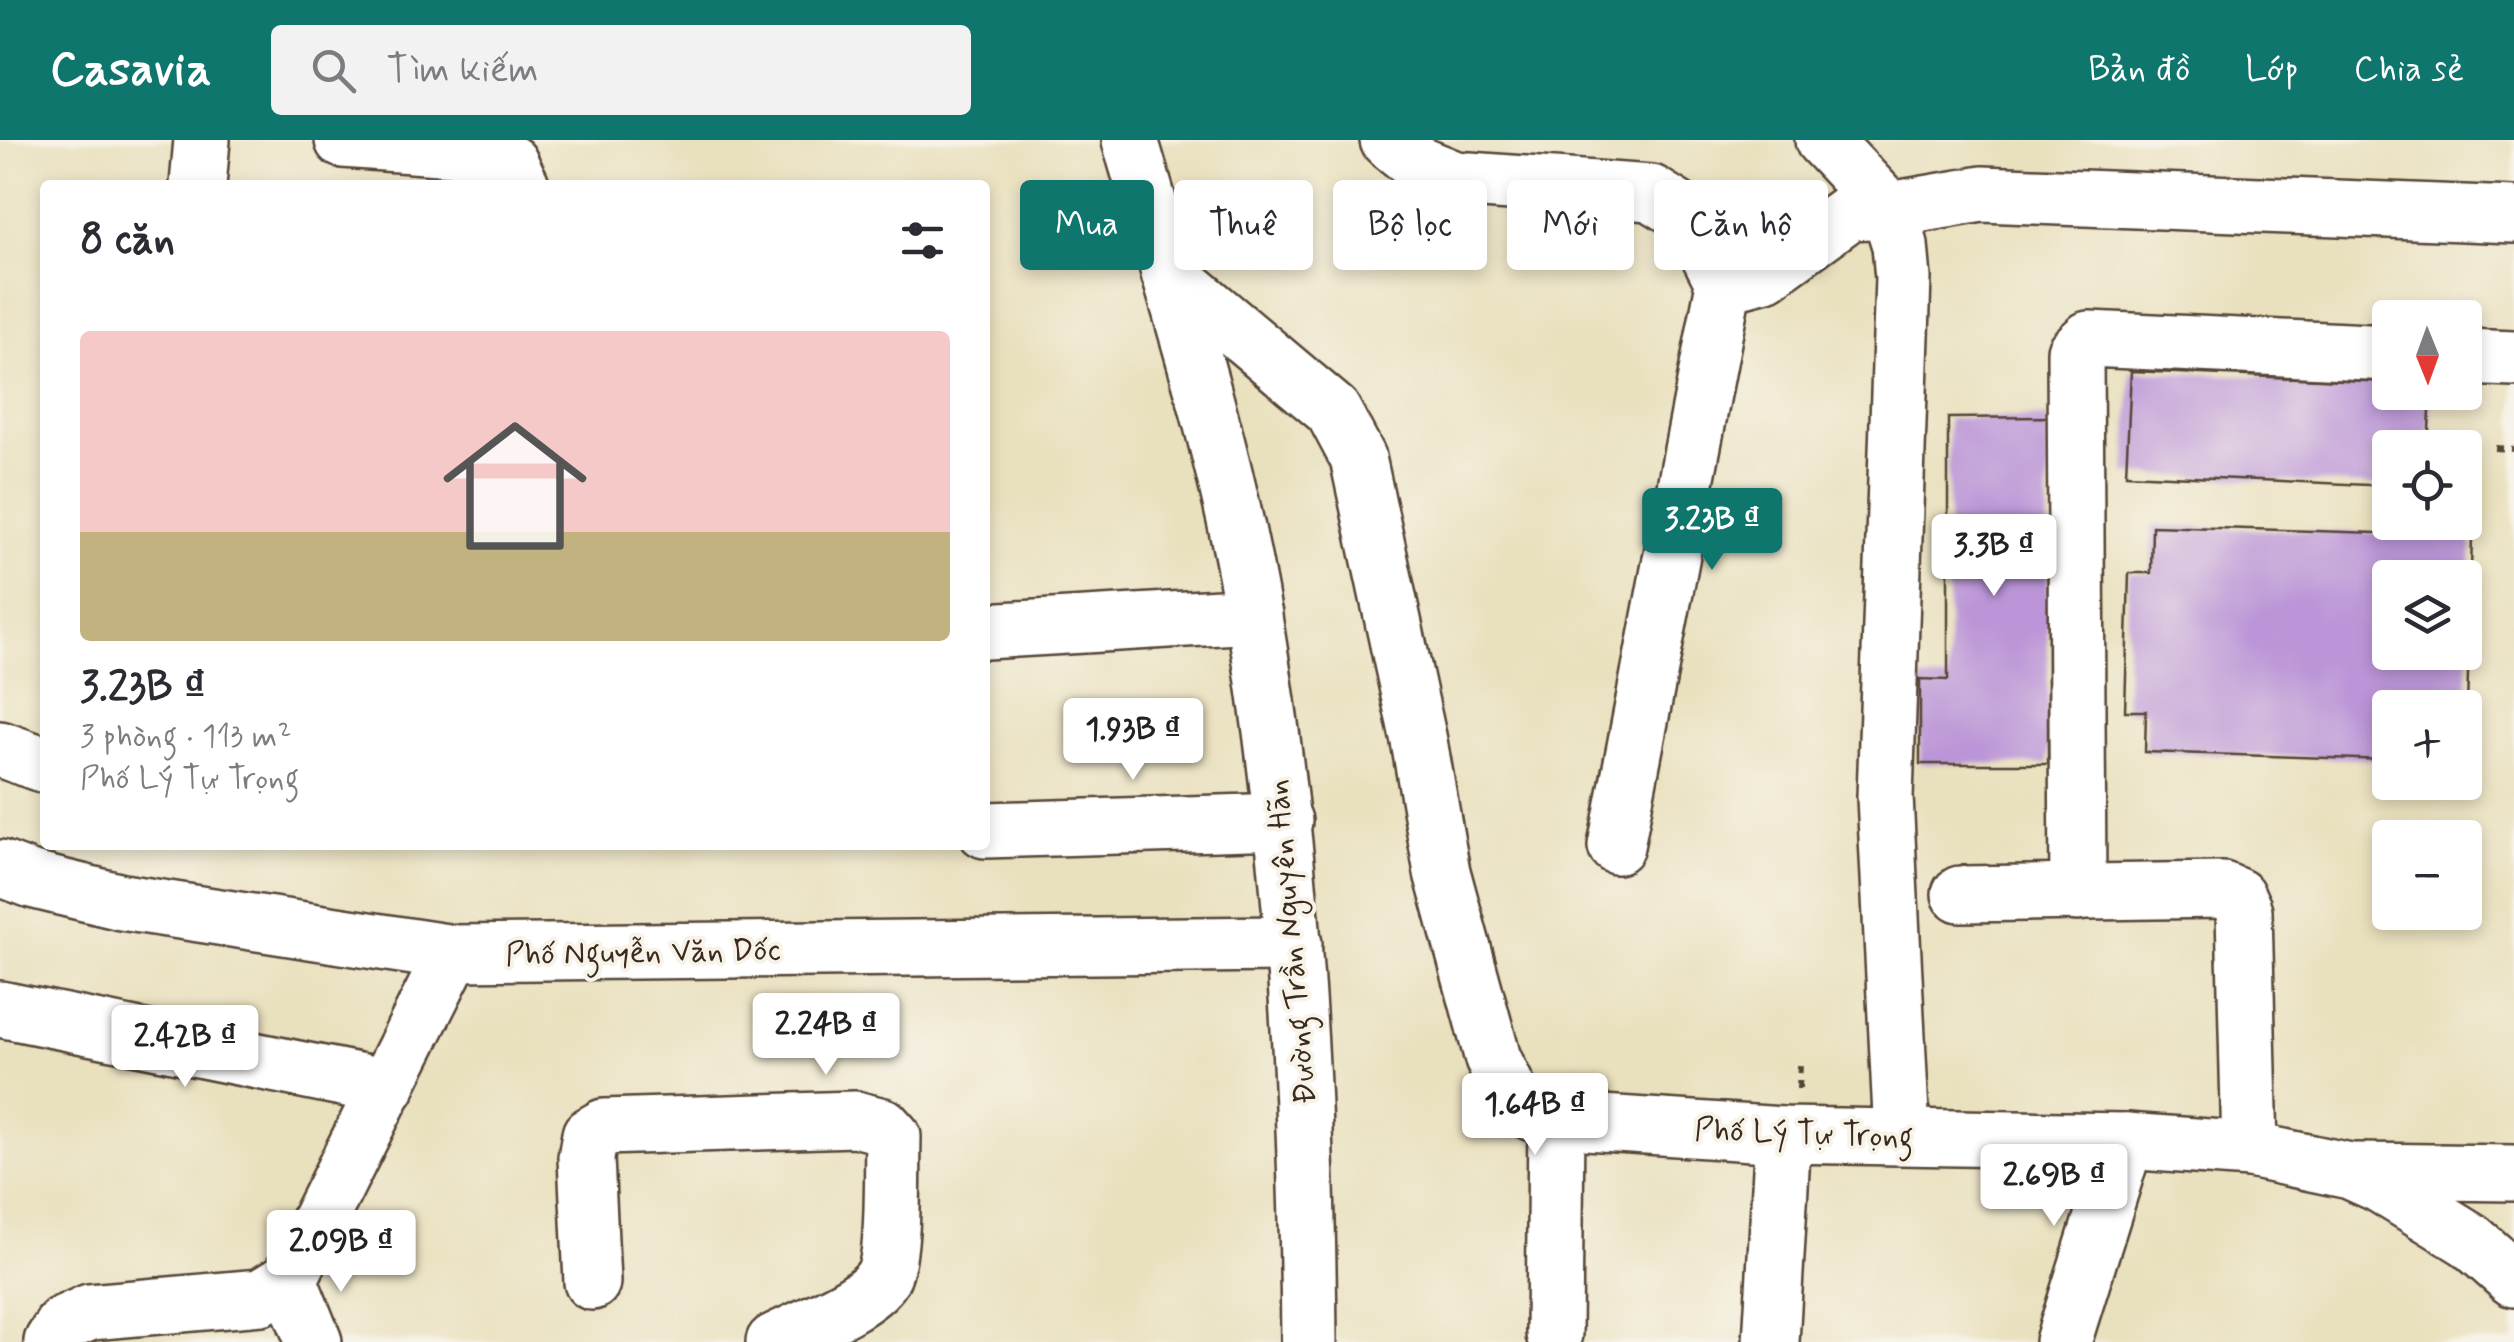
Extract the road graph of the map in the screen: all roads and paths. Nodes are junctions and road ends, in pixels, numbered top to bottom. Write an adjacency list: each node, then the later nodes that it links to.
1 (202, 140): 6 (street)
2 (343, 140): 7 (street)
3 (1130, 140): 10 (street, Đường Trần Nguyên Hãn)
4 (1388, 140): 11 (street)
5 (1824, 140): 8 (street)
6 (198, 180)
7 (518, 180)
8 (1889, 210): 9 (street); 11 (street); 33 (street)
9 (2514, 215)
10 (1169, 273): 17 (street, Đường Trần Nguyên Hãn); 31 (street, Phố Lý Tự Trọng)
11 (1724, 284): 23 (street)
12 (2372, 352): 25 (street)
13 (2482, 358): 14 (street)
14 (2514, 359)
15 (2495, 448): 16 (path)
16 (2514, 449)
17 (1254, 615): 18 (street); 21 (street, Đường Trần Nguyên Hãn)
18 (990, 632)
19 (0, 748): 20 (street)
20 (40, 763)
21 (1284, 821): 22 (street); 27 (street, Đường Trần Nguyên Hãn)
22 (990, 830)
23 (1616, 846)
24 (0, 868): 28 (street, Phố Nguyễn Văn Dốc)
25 (2078, 893): 26 (street); 35 (street)
26 (1960, 894)
27 (1294, 944): 28 (street, Phố Nguyễn Văn Dốc); 45 (street, Đường Trần Nguyên Hãn)
28 (453, 952): 30 (street)
29 (0, 1009): 30 (street)
30 (387, 1087): 39 (street)
31 (1556, 1120): 32 (street, Phố Lý Tự Trọng); 41 (street)
32 (1783, 1135): 33 (street, Phố Lý Tự Trọng); 46 (street)
33 (1902, 1136): 34 (street, Phố Lý Tự Trọng)
34 (2126, 1141): 35 (street, Phố Lý Tự Trọng); 47 (street)
35 (2250, 1150): 36 (street, Phố Lý Tự Trọng)
36 (2350, 1171): 37 (street); 38 (street, Phố Lý Tự Trọng)
37 (2514, 1173)
38 (2514, 1279)
39 (288, 1280): 42 (street); 43 (street)
40 (592, 1282): 44 (street)
41 (1554, 1334)
42 (52, 1342)
43 (314, 1342)
44 (774, 1342)
45 (1308, 1342)
46 (1771, 1342)
47 (2063, 1342)

